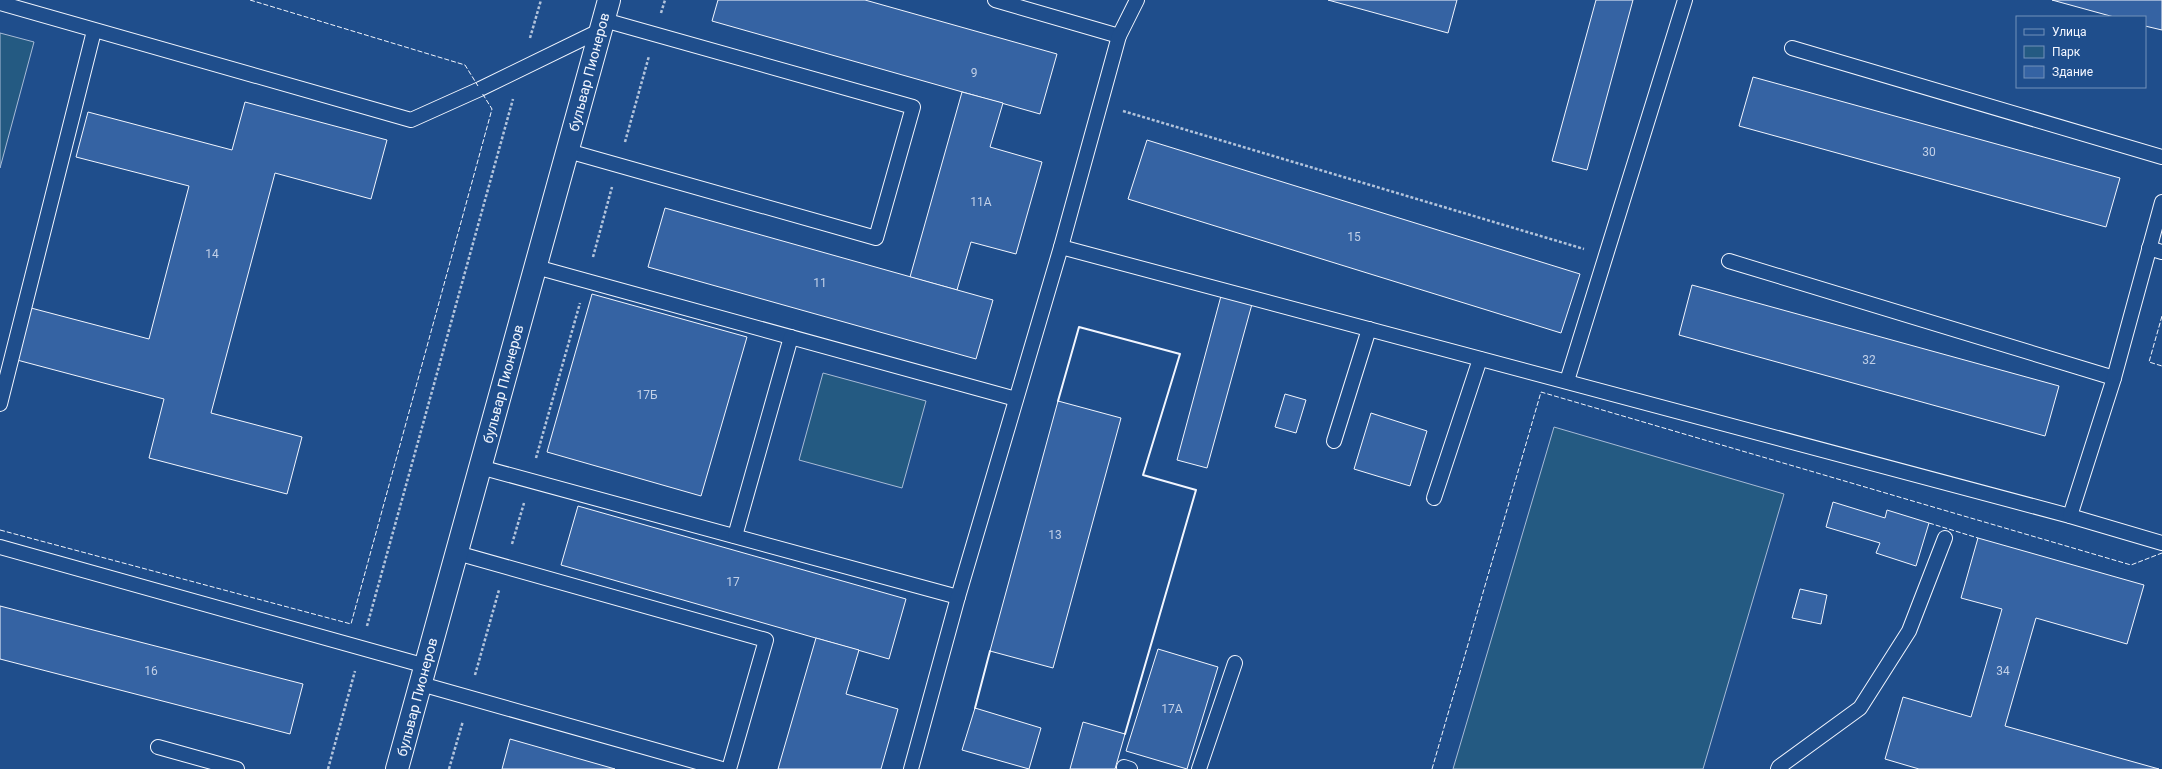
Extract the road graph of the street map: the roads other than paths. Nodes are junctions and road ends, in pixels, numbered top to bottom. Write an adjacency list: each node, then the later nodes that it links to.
1 (995, 0): 7 (lane)
2 (1137, 0): 7 (lane)
3 (1685, 0): 20 (lane)
4 (0, 3): 6 (lane)
5 (604, 17): 6 (lane); 9 (street, бульвар Пионеров); 9 (lane)
6 (94, 32): 22 (lane)
7 (1119, 36): 12 (lane)
8 (1792, 48): 10 (lane)
9 (568, 151): 15 (street, бульвар Пионеров)
10 (2162, 157)
11 (2162, 202): 13 (lane)
12 (1061, 247): 16 (lane); 21 (lane)
13 (2156, 250): 19 (lane)
14 (1729, 261): 19 (lane)
15 (536, 267): 17 (lane); 24 (street, бульвар Пионеров)
16 (1369, 329): 18 (lane); 23 (lane)
17 (791, 337): 21 (lane); 27 (lane)
18 (1480, 358): 20 (lane); 25 (lane)
19 (2114, 378): 26 (lane)
20 (1567, 381): 26 (lane)
21 (1016, 399): 32 (lane)
22 (0, 404)
23 (1334, 441)
24 (480, 467): 27 (lane); 31 (street, бульвар Пионеров)
25 (1434, 498)
26 (2070, 516): 29 (lane)
27 (735, 536): 32 (lane)
28 (1945, 538): 42 (lane)
29 (2162, 543)
30 (0, 547): 34 (lane)
31 (457, 553): 34 (street, бульвар Пионеров); 39 (lane)
32 (958, 597): 40 (lane)
33 (1235, 663): 41 (lane)
34 (423, 675): 37 (street, бульвар Пионеров); 38 (lane)
35 (158, 747): 36 (lane)
36 (237, 769)
37 (398, 769)
38 (722, 769)
39 (729, 769)
40 (911, 769)
41 (1199, 769)
42 (1778, 769)

